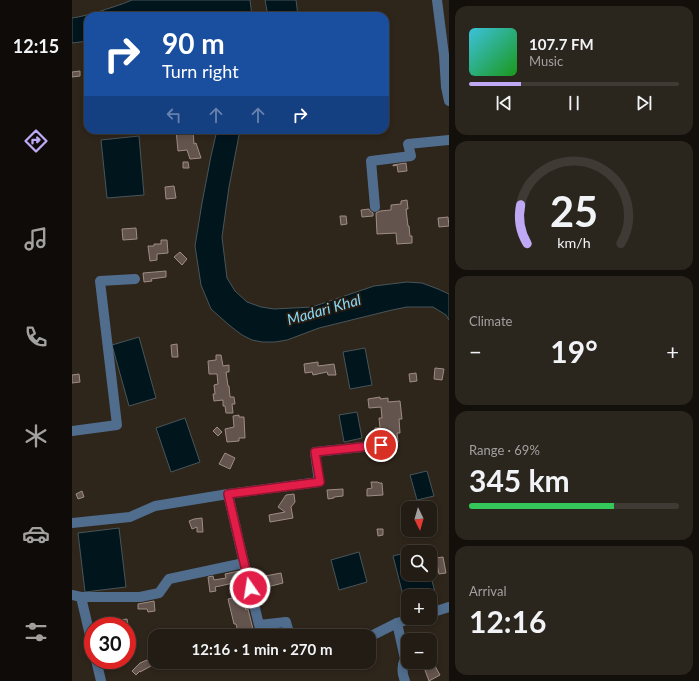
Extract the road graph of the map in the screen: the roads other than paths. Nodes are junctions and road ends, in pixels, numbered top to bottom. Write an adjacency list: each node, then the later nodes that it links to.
1 (437, 0): 2 (street)
2 (449, 101)
3 (449, 140): 4 (street)
4 (375, 207)
5 (135, 279): 6 (street)
6 (72, 431)
7 (381, 445): 8 (street)
8 (228, 494): 9 (street); 10 (street)
9 (72, 523)
10 (244, 563): 11 (street); 17 (street)
11 (76, 596): 14 (street)
12 (449, 607): 13 (street)
13 (437, 611)
14 (84, 620)
15 (401, 622): 16 (street)
16 (397, 623): 18 (street); 21 (street)
17 (288, 629)
18 (376, 634)
19 (98, 669): 20 (street)
20 (101, 681)
21 (405, 681)

